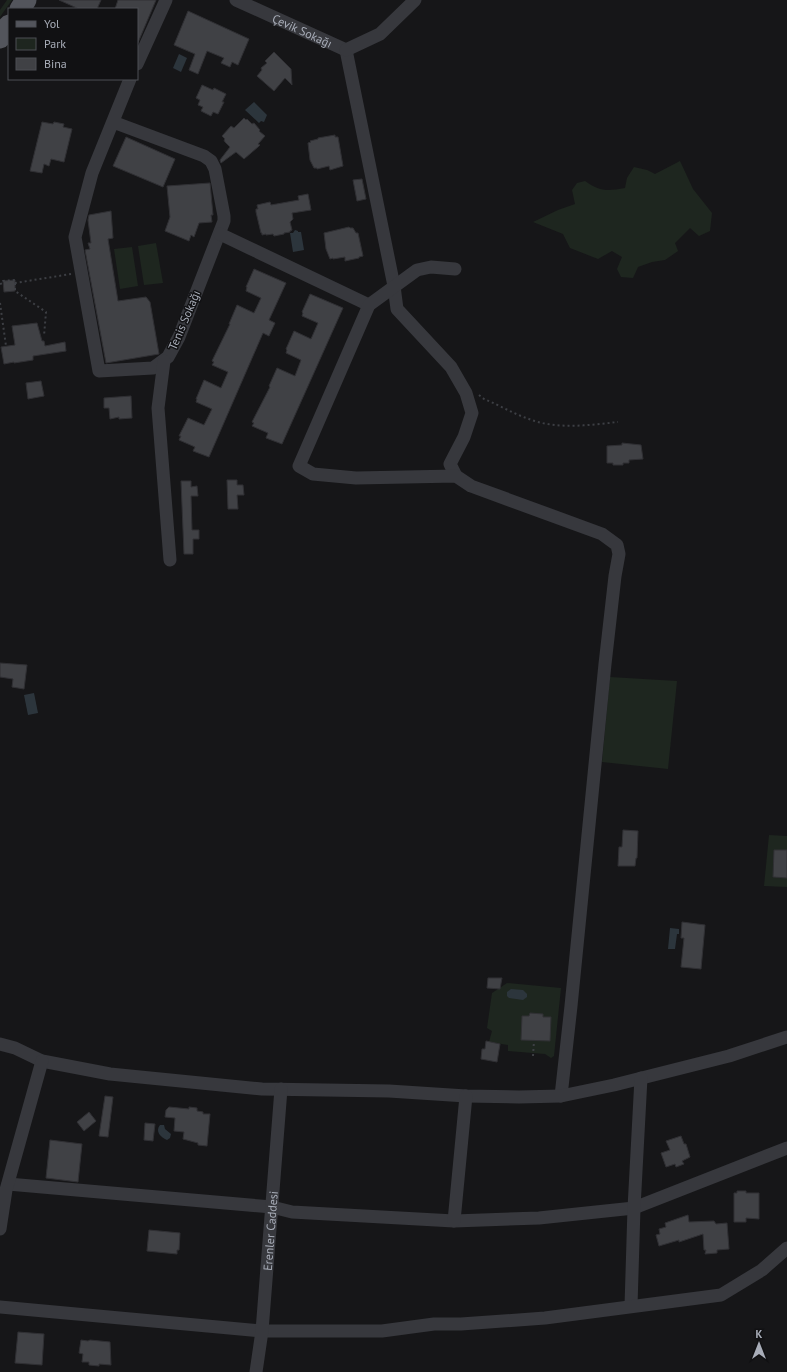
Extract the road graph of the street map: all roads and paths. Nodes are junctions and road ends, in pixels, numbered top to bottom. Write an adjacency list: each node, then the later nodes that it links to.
1 (166, 0): 7 (street)
2 (236, 0): 6 (street, Çevik Sokağı)
3 (415, 0): 6 (street)
4 (8, 26): 5 (main road)
5 (0, 38)
6 (346, 50): 15 (street)
7 (138, 62)
8 (130, 80): 9 (street, Tenis Sokağı)
9 (112, 122): 10 (street, Tenis Sokağı); 12 (street, Tenis Sokağı)
10 (220, 234): 17 (street); 20 (street, Tenis Sokağı)
11 (455, 269): 15 (street)
12 (81, 272): 13 (path); 20 (street, Tenis Sokağı)
13 (15, 283): 14 (path); 18 (path)
14 (0, 284)
15 (394, 286): 17 (street); 21 (street)
16 (0, 303): 19 (path)
17 (369, 305): 23 (street)
18 (44, 336)
19 (6, 346)
20 (164, 361): 24 (street)
21 (466, 393): 22 (path); 23 (street)
22 (618, 422)
23 (456, 476): 33 (street)
24 (170, 560)
25 (787, 1037): 30 (street)
26 (534, 1041): 28 (path)
27 (0, 1044): 29 (street)
28 (533, 1056)
29 (42, 1061): 31 (street); 35 (street)
30 (641, 1078): 33 (street); 37 (street)
31 (281, 1089): 32 (street); 36 (street, Erenler Caddesi)
32 (466, 1096): 33 (street); 38 (street)
33 (561, 1096)
34 (787, 1148): 37 (street)
35 (8, 1184): 36 (street); 39 (street)
36 (272, 1207): 38 (street); 43 (street, Erenler Caddesi)
37 (634, 1208): 38 (street); 41 (street)
38 (454, 1221)
39 (0, 1229)
40 (787, 1248): 41 (street)
41 (631, 1306): 43 (street)
42 (0, 1307): 43 (street)
43 (262, 1331): 44 (street, Erenler Caddesi)
44 (256, 1372)

